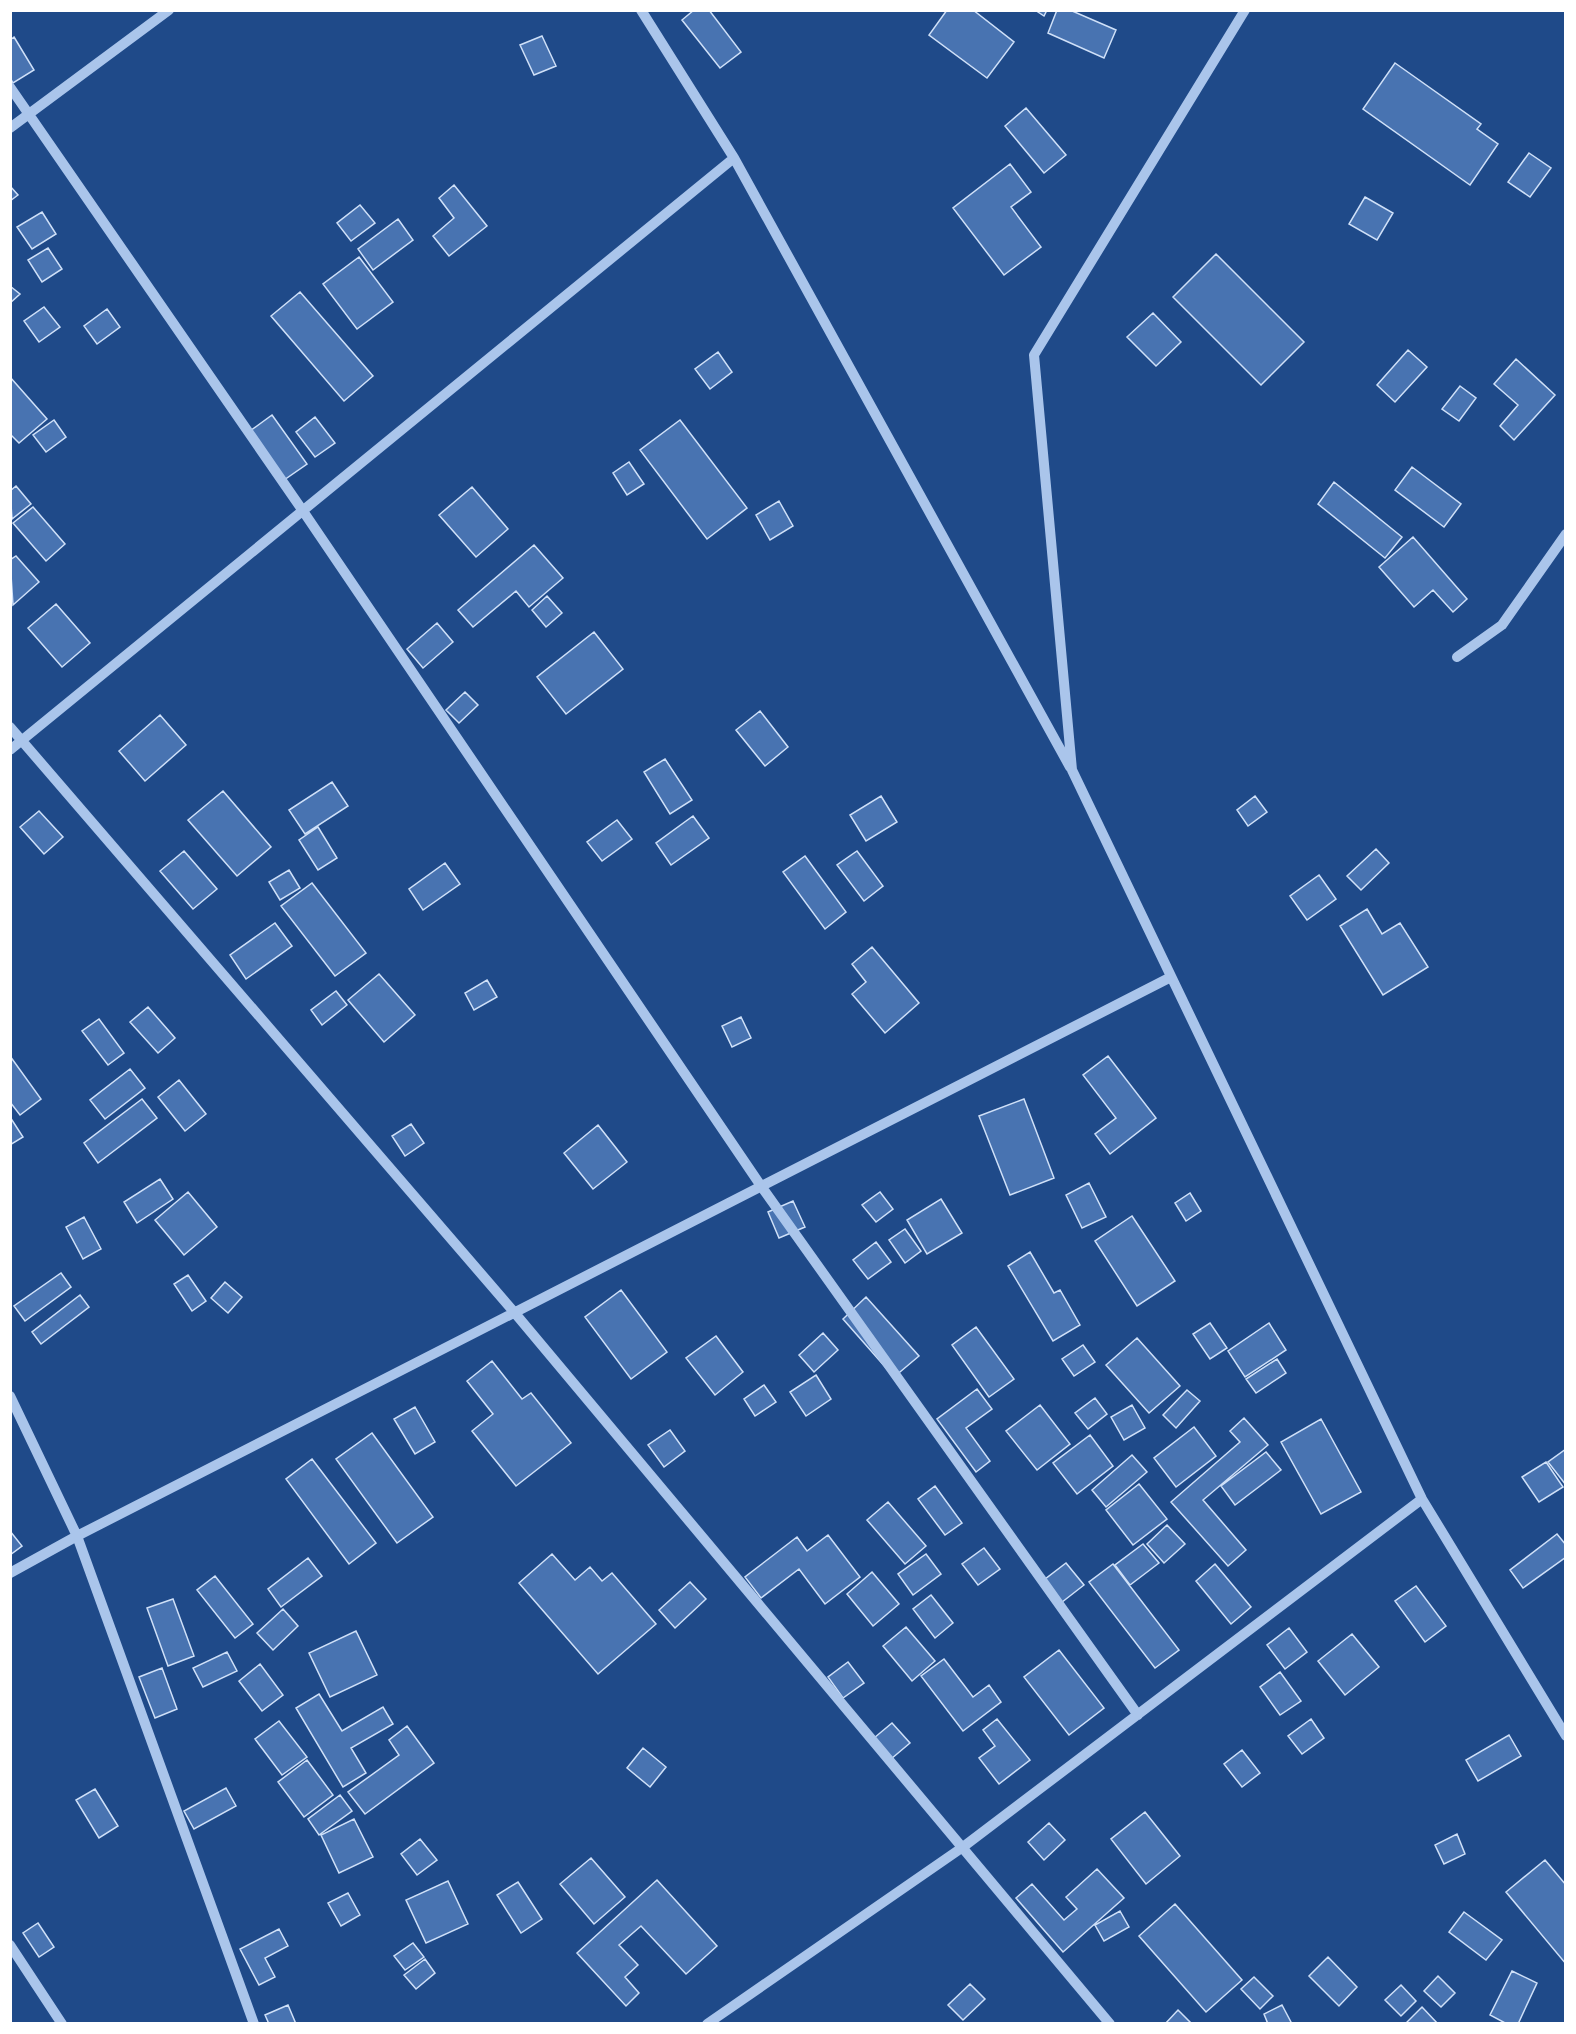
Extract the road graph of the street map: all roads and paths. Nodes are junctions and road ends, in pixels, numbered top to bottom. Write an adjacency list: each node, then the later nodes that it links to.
1 (169, 10): 5 (street)
2 (641, 10): 7 (street)
3 (1245, 10): 14 (street)
4 (10, 87): 5 (street)
5 (29, 114): 6 (street); 8 (street)
6 (10, 128)
7 (734, 158): 8 (street); 14 (street)
8 (303, 511): 12 (street); 16 (street)
9 (1566, 534): 10 (street)
10 (1457, 657)
11 (10, 727): 12 (street)
12 (21, 741): 13 (street); 17 (street)
13 (10, 750)
14 (1072, 770): 15 (street)
15 (1171, 977): 16 (street); 19 (street)
16 (761, 1186): 17 (street); 22 (street)
17 (514, 1312): 20 (street); 24 (street)
18 (10, 1396): 20 (street)
19 (1422, 1499): 22 (street); 23 (street)
20 (77, 1536): 21 (street); 27 (street)
21 (10, 1573)
22 (1138, 1715): 24 (street)
23 (1566, 1736)
24 (963, 1847): 28 (street); 29 (street)
25 (10, 1946): 26 (street)
26 (62, 2024)
27 (254, 2024)
28 (707, 2024)
29 (1110, 2024)

